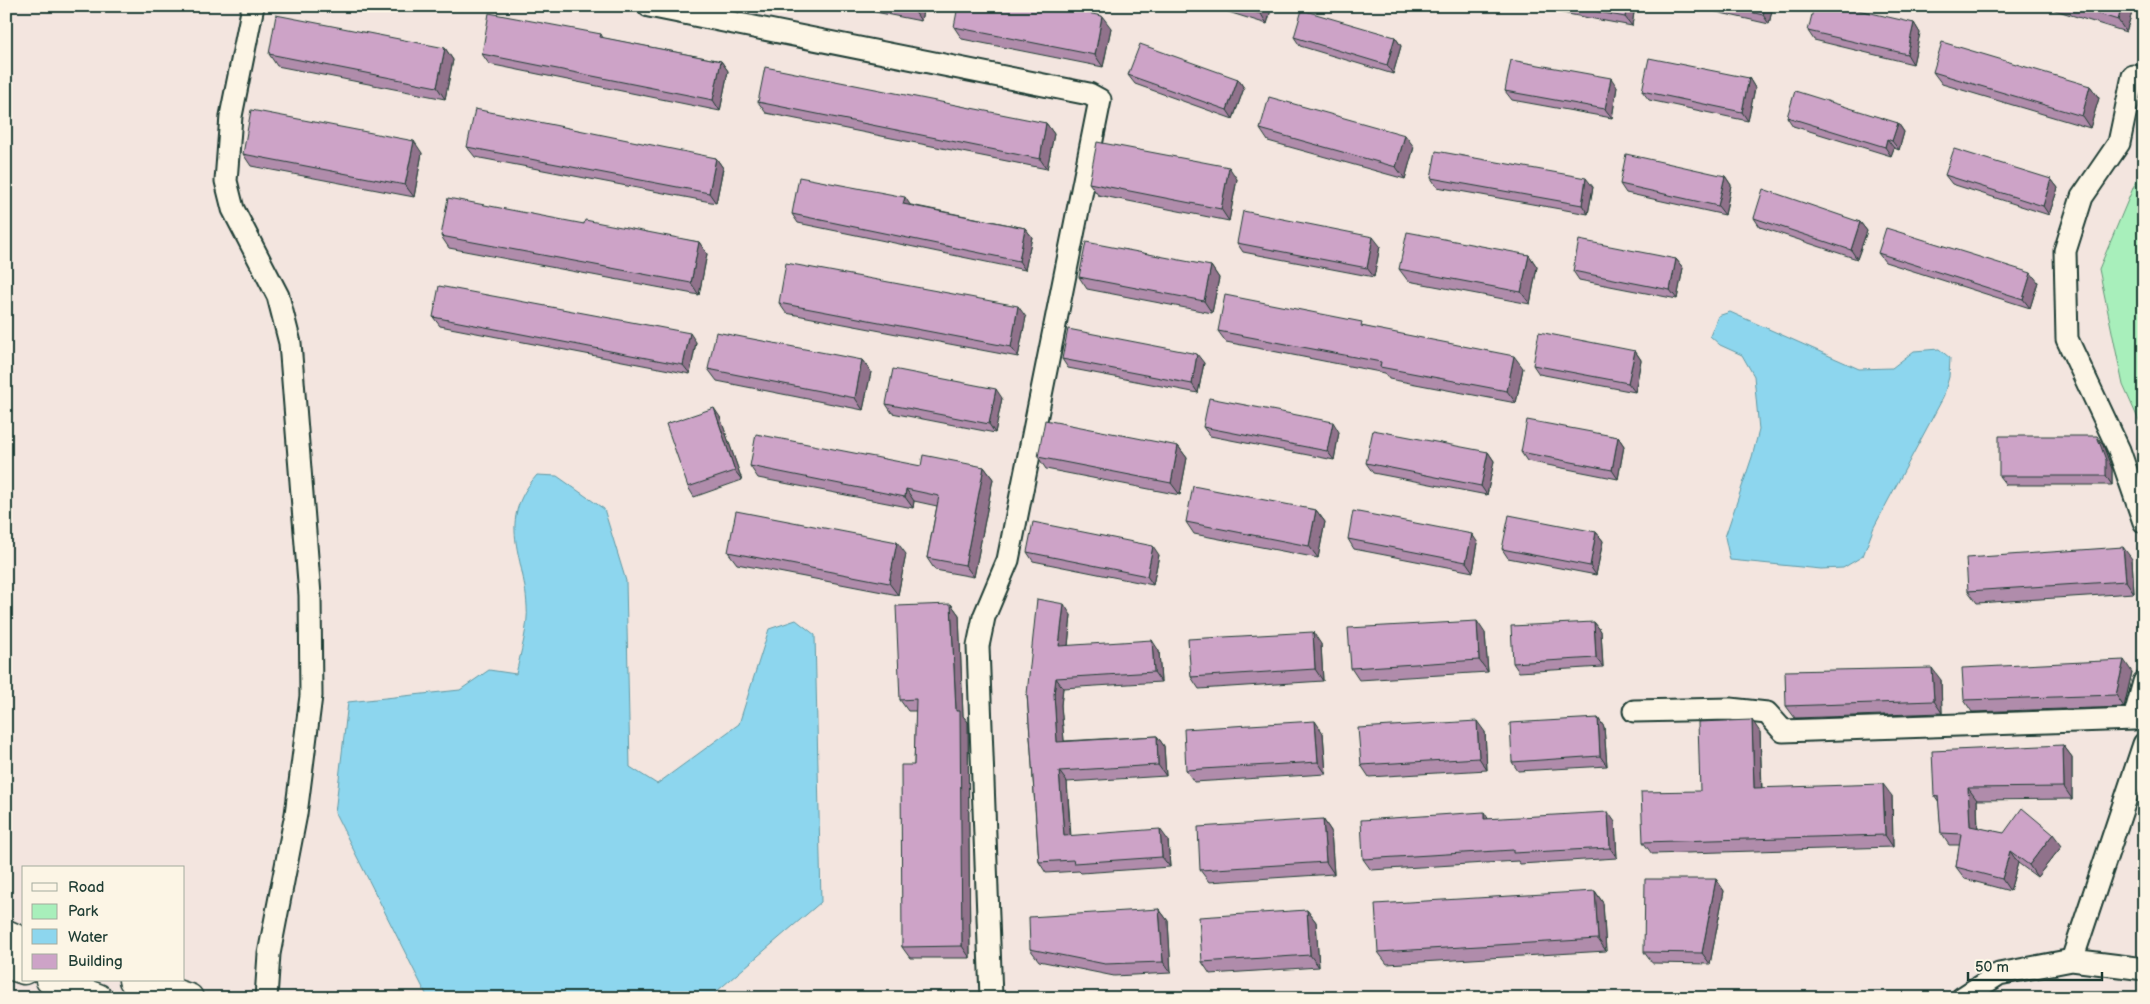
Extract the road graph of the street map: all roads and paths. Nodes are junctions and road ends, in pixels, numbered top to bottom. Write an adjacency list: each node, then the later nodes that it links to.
1 (253, 6): 18 (street)
2 (649, 6): 19 (street)
3 (2133, 76): 4 (street)
4 (2144, 522)
5 (2144, 682): 6 (street)
6 (1634, 711)
7 (2144, 744): 10 (street)
8 (6, 934): 9 (street)
9 (22, 941)
10 (2072, 960): 13 (street); 20 (street)
11 (6, 964): 12 (street)
12 (22, 969)
13 (2144, 969)
14 (55, 982): 16 (street)
15 (139, 982): 17 (street)
16 (98, 998)
17 (189, 998)
18 (266, 998)
19 (991, 998)
20 (1962, 998)

